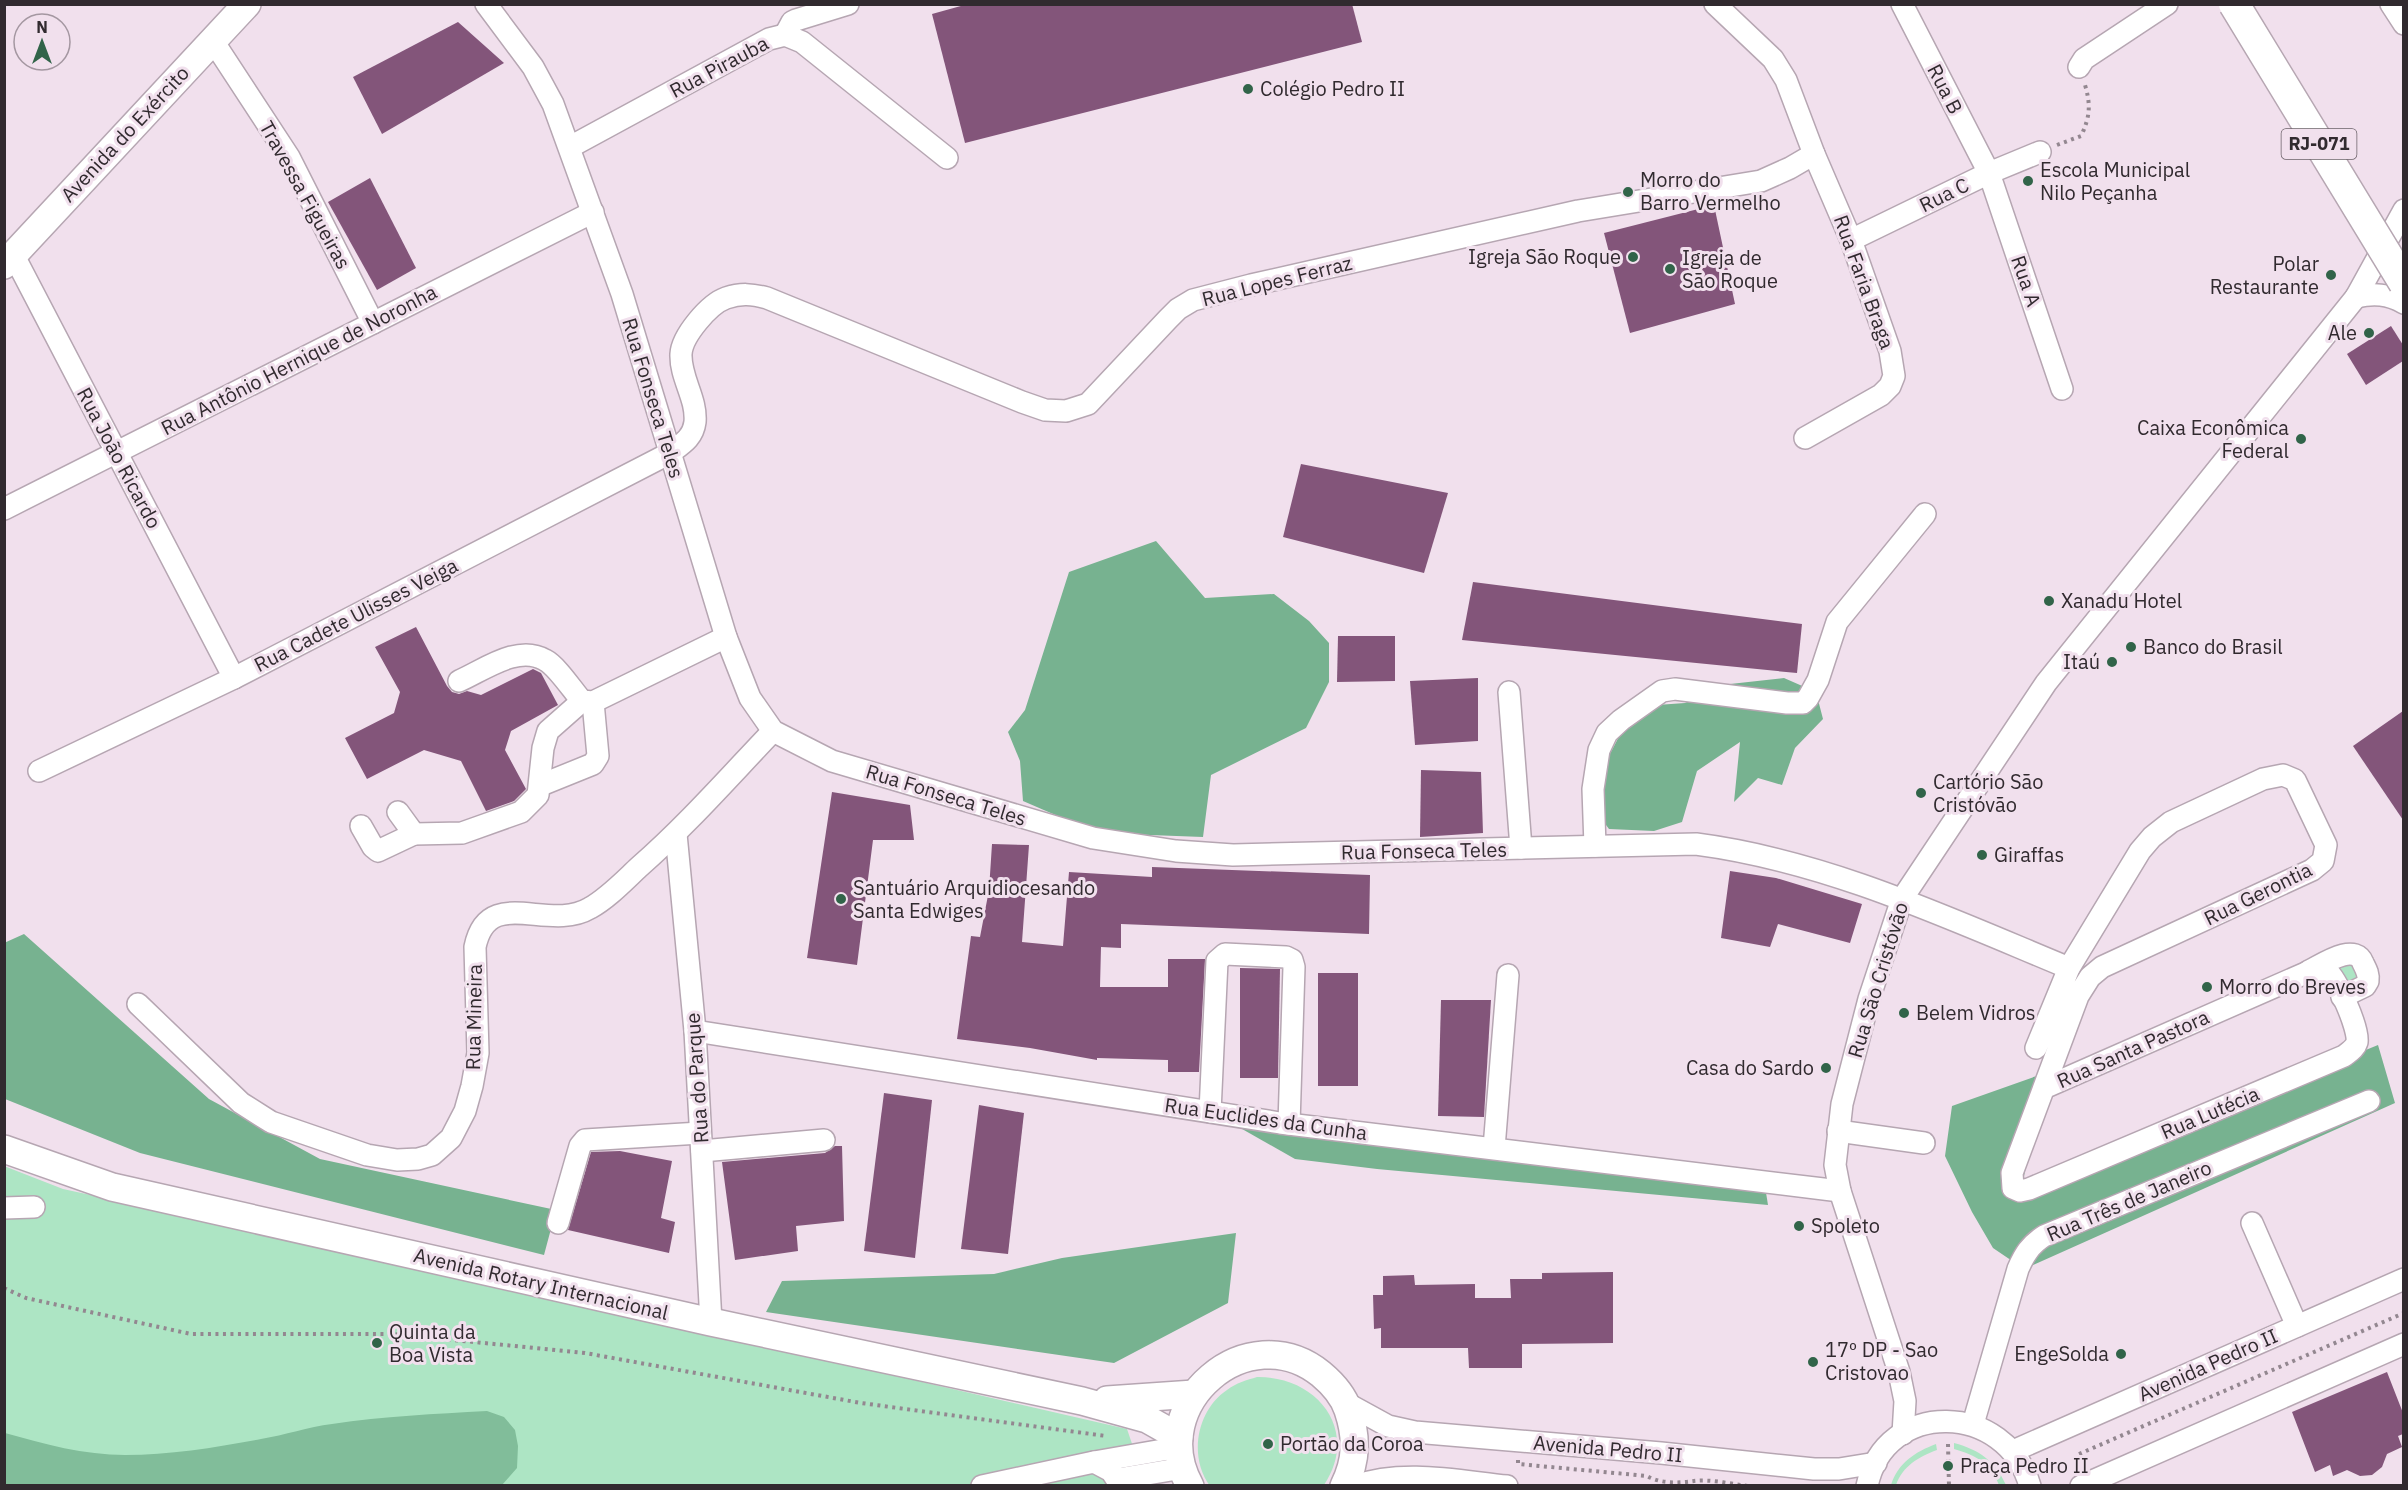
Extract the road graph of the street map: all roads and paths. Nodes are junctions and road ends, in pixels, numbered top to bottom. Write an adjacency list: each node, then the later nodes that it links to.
1 (247, 4): 12 (main road, Avenida do Exército)
2 (486, 4): 14 (street, Rua Fonseca Teles)
3 (848, 4): 11 (street)
4 (1715, 4): 16 (street, Rua Faria Braga)
5 (1902, 4): 18 (street, Rua B)
6 (2167, 4): 13 (street)
7 (2223, 4): 23 (street)
8 (2236, 4): 24 (highway, RJ-071, bridge); 25 (highway, RJ-071, bridge)
9 (2391, 4): 10 (street)
10 (2403, 24)
11 (777, 37): 14 (street, Rua Pirauba); 17 (street, Rua Pirauba)
12 (213, 40): 22 (main road, Avenida do Exército); 28 (street, Travessa Figueiras)
13 (2081, 74): 15 (path)
14 (570, 147): 20 (street, Rua Fonseca Teles)
15 (2040, 152): 18 (street, Rua C)
16 (1814, 154): 21 (street, Rua Faria Braga); 32 (street, Rua Lopes Ferraz)
17 (946, 158)
18 (1989, 173): 21 (street, Rua C); 29 (street, Rua A)
19 (2403, 210): 23 (street, Rua São Cristóvão)
20 (593, 212): 28 (street, Rua Antônio Hernique de Noronha); 32 (street, Rua Fonseca Teles)
21 (1851, 240): 30 (street, Rua Faria Braga)
22 (8, 252): 31 (street, Rua João Ricardo)
23 (2369, 272): 26 (street, Rua São Cristóvão)
24 (2403, 275)
25 (2403, 283)
26 (2356, 297): 27 (street); 49 (street, Rua São Cristóvão)
27 (2403, 303)
28 (373, 323): 31 (street, Rua Antônio Hernique de Noronha)
29 (2062, 388)
30 (1805, 438)
31 (116, 451): 33 (street, Rua Antônio Hernique de Noronha); 36 (street, Rua João Ricardo)
32 (670, 453): 35 (street, Rua Fonseca Teles); 36 (street, Rua Cadete Ulisses Veiga)
33 (4, 509)
34 (1924, 514): 47 (street)
35 (726, 637): 39 (street); 40 (street, Rua Fonseca Teles)
36 (234, 678): 41 (street, Rua Cadete Ulisses Veiga)
37 (459, 681): 39 (street)
38 (1509, 692): 48 (street)
39 (587, 702): 42 (street); 42 (street)
40 (773, 731): 46 (street, Rua Mineira); 48 (street, Rua Fonseca Teles)
41 (39, 771)
42 (541, 785): 45 (street)
43 (398, 812): 45 (street)
44 (361, 826): 45 (street)
45 (414, 834)
46 (676, 834): 54 (street, Rua Mineira); 55 (street, Rua do Parque)
47 (1595, 846): 48 (street, Rua Fonseca Teles); 49 (street, Rua Fonseca Teles)
48 (1521, 848)
49 (1902, 899): 50 (street); 61 (street, Rua São Cristóvão)
50 (2069, 968): 56 (street, Rua Gerontia); 57 (street, Rua Gerontia)
51 (2308, 972): 53 (street); 53 (street, Rua Santa Pastora); 57 (street, Rua Santa Pastora)
52 (1508, 975): 65 (street)
53 (2342, 997): 57 (street, Rua Lutécia)
54 (138, 1004)
55 (695, 1031): 59 (street, Rua Euclides da Cunha); 63 (street, Rua do Parque)
56 (2036, 1048)
57 (2044, 1088)
58 (2369, 1101): 81 (street, Rua Três de Janeiro)
59 (1210, 1112): 60 (street, Rua Euclides da Cunha); 60 (street)
60 (1289, 1124): 65 (street, Rua Euclides da Cunha)
61 (1838, 1131): 64 (street); 67 (street, Rua São Cristóvão)
62 (824, 1140): 63 (street)
63 (701, 1142): 70 (street); 75 (street, Rua do Parque)
64 (1924, 1143)
65 (1494, 1148): 67 (street, Rua Euclides da Cunha)
66 (4, 1149): 75 (main road, Avenida Rotary Internacional)
67 (1840, 1191): 82 (street, Rua São Cristóvão)
68 (34, 1207): 69 (street)
69 (4, 1208)
70 (558, 1223)
71 (2252, 1223): 76 (street)
72 (2403, 1279): 76 (street, Avenida Pedro II)
73 (4, 1288): 83 (path)
74 (2403, 1313): 86 (path)
75 (711, 1322): 80 (main road, Avenida Rotary Internacional)
76 (2297, 1326): 85 (street, Avenida Pedro II)
77 (2403, 1344): 99 (street)
78 (1194, 1394): 79 (main road, Avenida Pedro II); 80 (main road, Avenida Rotary Internacional); 89 (main road, Avenida Pedro II)
79 (1346, 1403): 87 (street, Avenida Pedro II); 92 (main road, Avenida Pedro II)
80 (1146, 1408): 89 (main road, Avenida Rotary Internacional)
81 (1973, 1425): 82 (street); 85 (street)
82 (1903, 1434): 87 (street)
83 (1106, 1436)
84 (1948, 1444): 97 (path)
85 (2013, 1451): 98 (street)
86 (2079, 1454)
87 (1876, 1463): 96 (street)
88 (1518, 1464): 95 (path)
89 (1184, 1467): 90 (street); 90 (street)
90 (1111, 1474): 91 (street)
91 (982, 1485)
92 (1344, 1485)
93 (1355, 1485): 94 (street)
94 (1508, 1485)
95 (1748, 1485)
96 (1868, 1485)
97 (1949, 1485)
98 (2030, 1485)
99 (2081, 1485)

